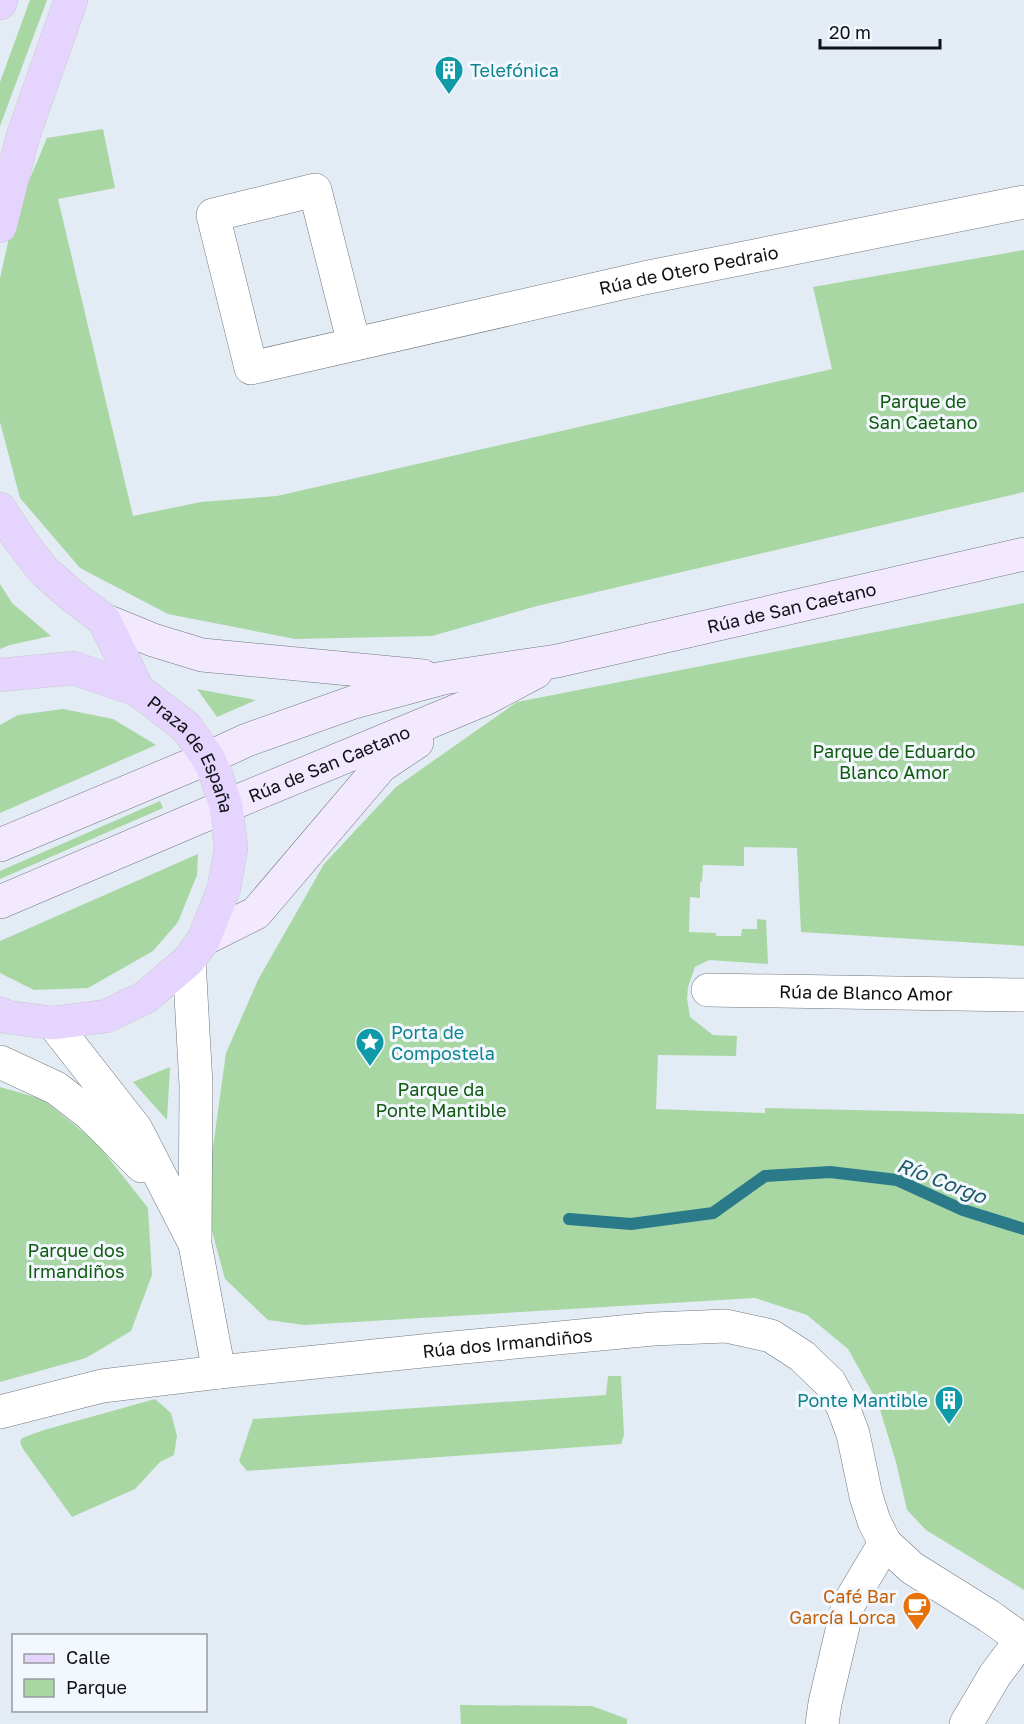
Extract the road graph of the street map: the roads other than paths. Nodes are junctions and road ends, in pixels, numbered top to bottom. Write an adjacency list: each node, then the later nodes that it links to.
1 (71, 0): 3 (main road)
2 (1024, 202): 4 (street, Rúa de Otero Pedraio)
3 (0, 226)
4 (354, 344): 4 (street, Rúa de Otero Pedraio)
5 (0, 509): 7 (main road)
6 (1024, 554): 8 (street, Rúa de San Caetano)
7 (104, 620): 10 (street); 11 (main road)
8 (557, 661): 10 (street, Rúa de San Caetano); 12 (street, Rúa de San Caetano)
9 (0, 675): 11 (main road, Praza de España)
10 (443, 678): 13 (street, Rúa de San Caetano)
11 (138, 690): 13 (main road, Praza de España)
12 (485, 699): 14 (street, Rúa de San Caetano); 17 (street)
13 (208, 758): 14 (main road, Praza de España); 15 (street, Rúa de San Caetano)
14 (226, 806): 16 (street, Rúa de San Caetano); 17 (main road, Praza de España)
15 (0, 844)
16 (0, 902)
17 (196, 950): 21 (main road, Praza de España); 23 (street, Praza de España)
18 (708, 990): 19 (street, Rúa de Blanco Amor)
19 (1024, 995)
20 (2, 1017): 21 (main road, Praza de España)
21 (53, 1023): 23 (street, Praza de España)
22 (0, 1062): 23 (street, Praza de España)
23 (190, 1234): 24 (street, Praza de España)
24 (219, 1372): 25 (street, Rúa dos Irmandiños); 26 (street, Rúa dos Irmandiños)
25 (0, 1412)
26 (885, 1543): 27 (street); 28 (street)
27 (1023, 1640): 29 (street)
28 (822, 1724)
29 (966, 1724)

